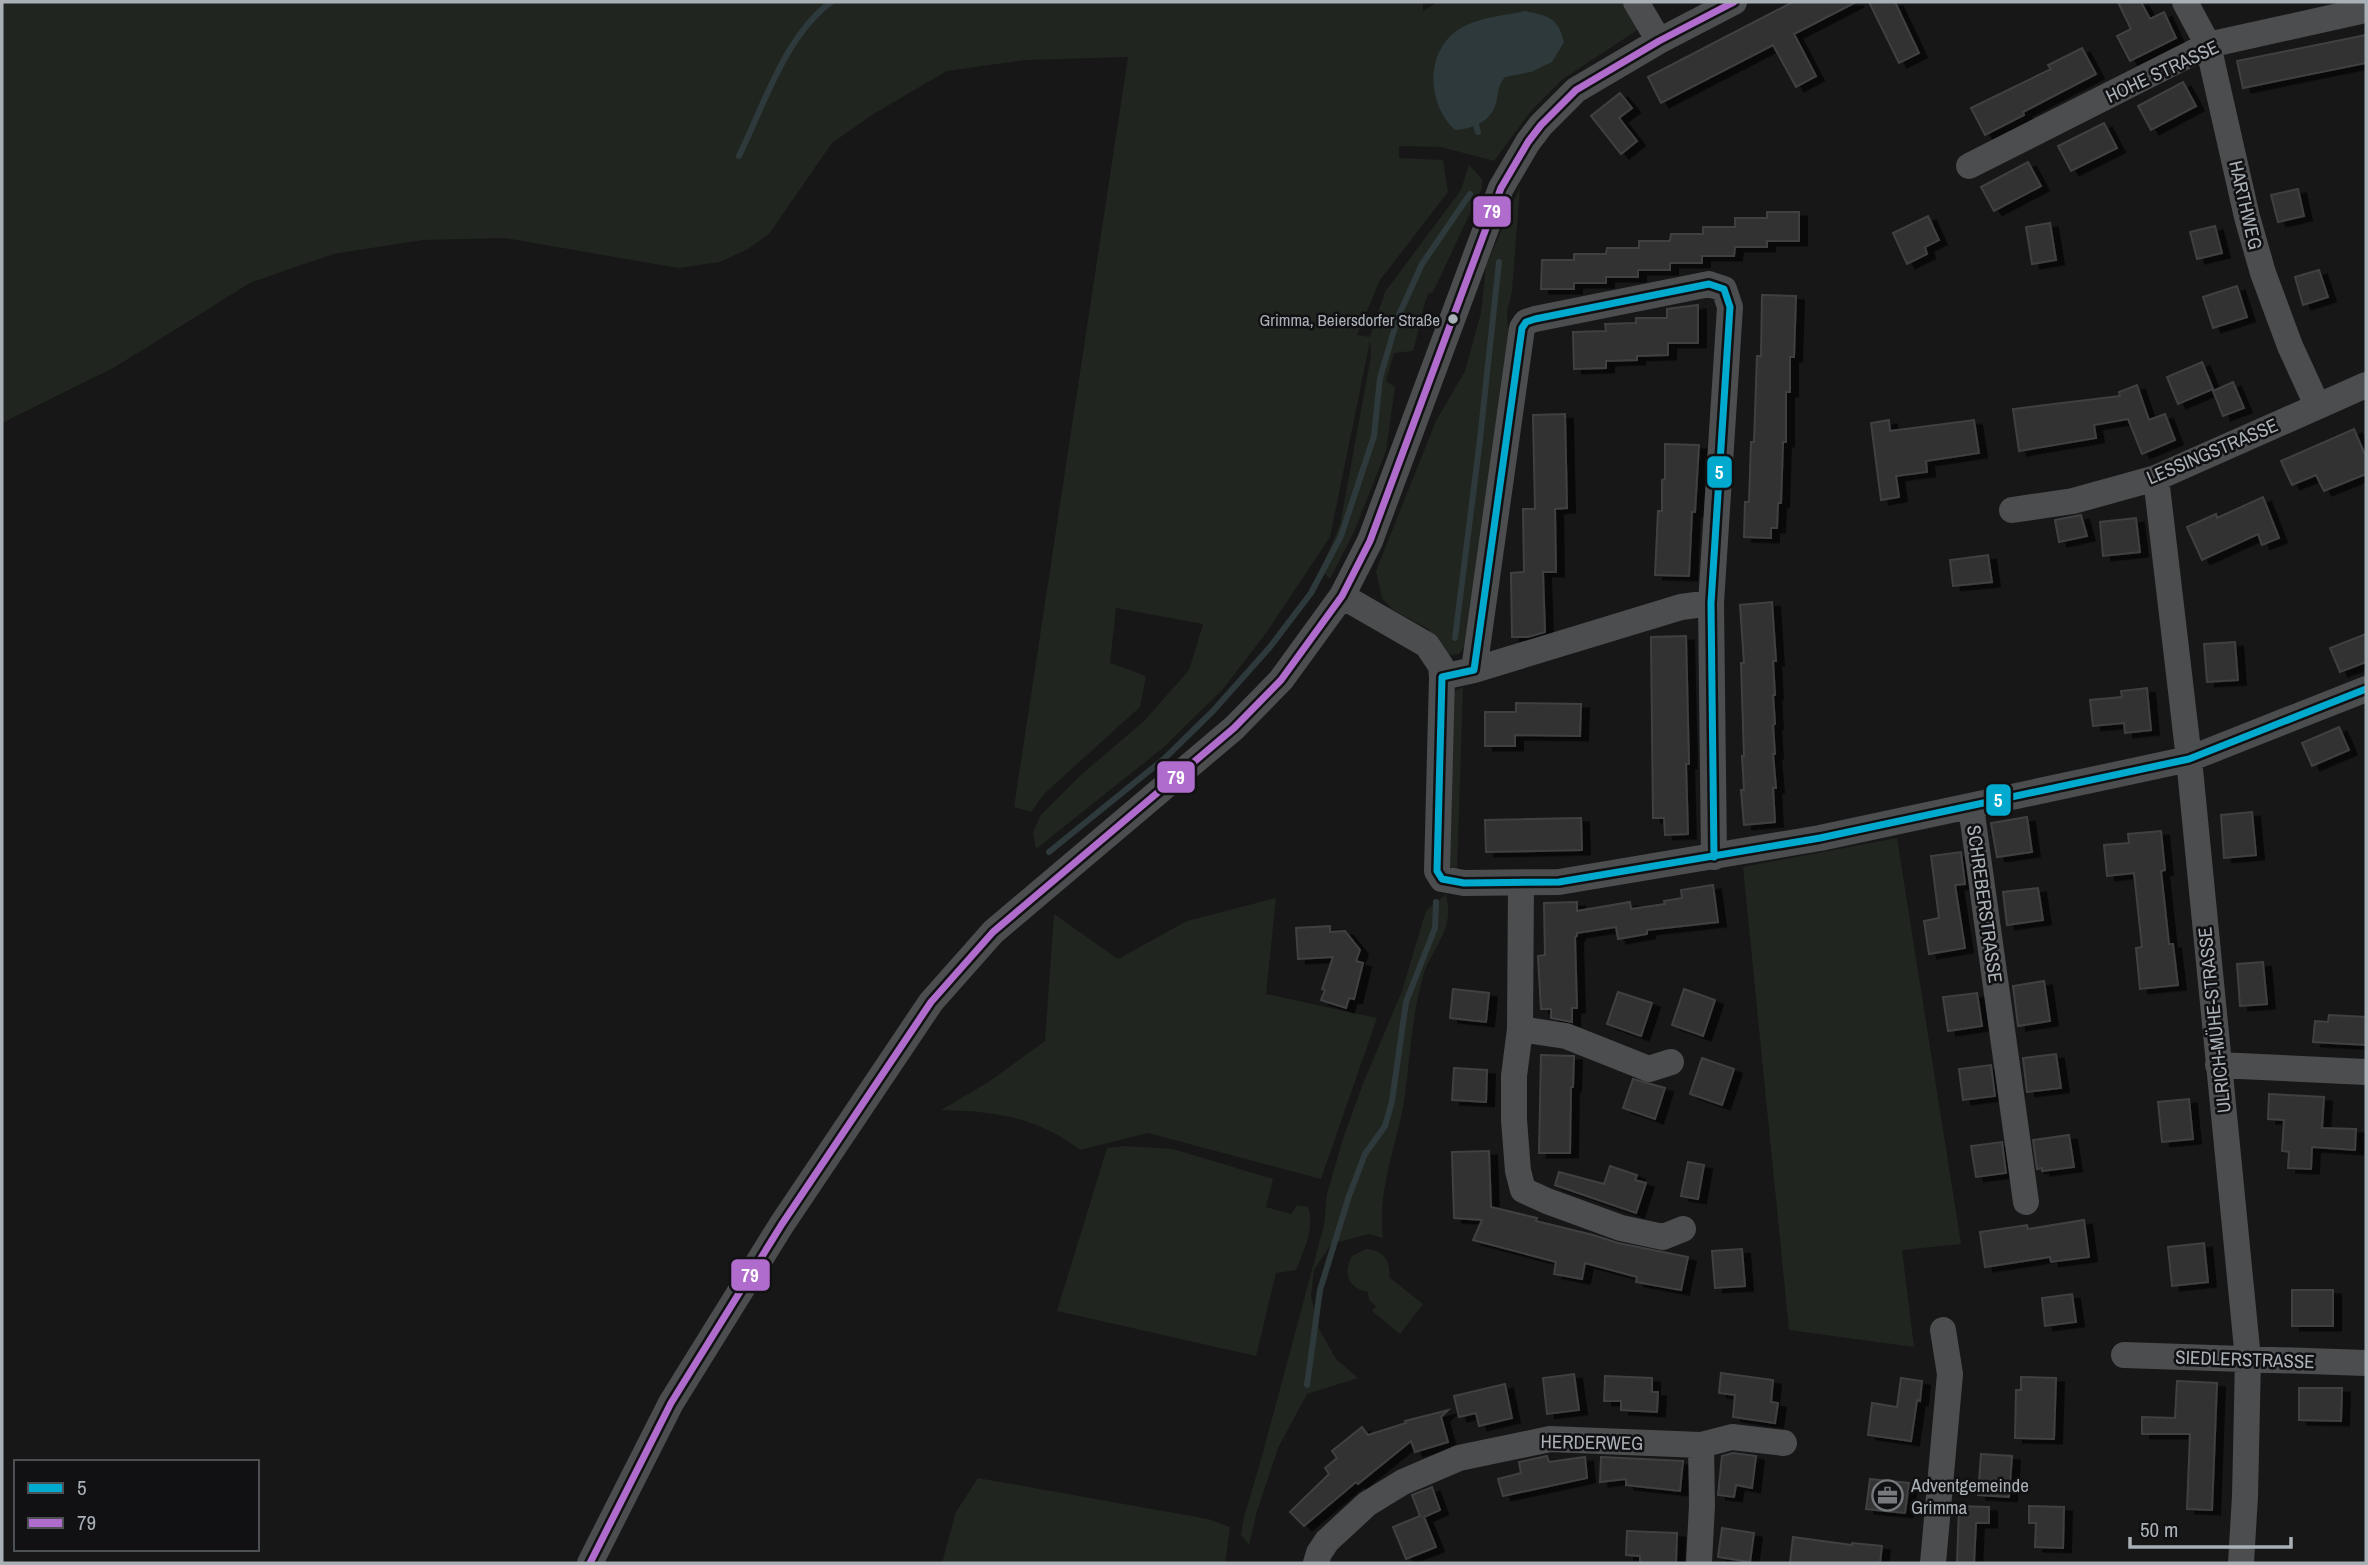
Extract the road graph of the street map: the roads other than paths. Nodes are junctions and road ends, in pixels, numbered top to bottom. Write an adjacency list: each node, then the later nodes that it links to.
1 (1636, 2): 5 (street)
2 (1734, 2): 5 (street)
3 (2185, 2): 6 (street, HARTHWEG)
4 (2366, 10): 6 (street, HOHE STRASSE)
5 (1659, 41): 12 (street)
6 (2208, 45): 7 (street, HOHE STRASSE); 9 (street, HARTHWEG)
7 (1969, 166)
8 (2366, 385): 9 (street, LESSINGSTRASSE)
9 (2317, 405): 10 (street, LESSINGSTRASSE)
10 (2156, 478): 11 (street, LESSINGSTRASSE); 17 (street, ULRICH-MÜHE-STRASSE)
11 (2012, 510)
12 (1342, 596): 15 (street); 33 (street)
13 (1711, 603): 14 (street); 14 (street); 19 (street)
14 (1474, 670): 15 (street)
15 (1442, 677): 20 (street)
16 (2366, 689): 17 (street, SCHREBERSTRASSE)
17 (2189, 759): 18 (street, SCHREBERSTRASSE); 23 (street, ULRICH-MÜHE-STRASSE)
18 (1971, 807): 19 (street); 25 (street, SCHREBERSTRASSE)
19 (1714, 857): 20 (street)
20 (1521, 883): 21 (street)
21 (1520, 1029): 22 (street); 26 (street)
22 (1671, 1062)
23 (2218, 1065): 24 (street); 29 (street, ULRICH-MÜHE-STRASSE)
24 (2366, 1072)
25 (2026, 1202)
26 (1683, 1229)
27 (1943, 1330): 36 (street)
28 (2123, 1355): 29 (street, SIEDLERSTRASSE)
29 (2248, 1359): 30 (street, SIEDLERSTRASSE); 37 (street, ULRICH-MÜHE-STRASSE)
30 (2366, 1363)
31 (1784, 1443): 32 (street, HERDERWEG)
32 (1701, 1445): 34 (street, HERDERWEG); 35 (street)
33 (590, 1563)
34 (1316, 1563)
35 (1699, 1563)
36 (1933, 1563)
37 (2241, 1563)

